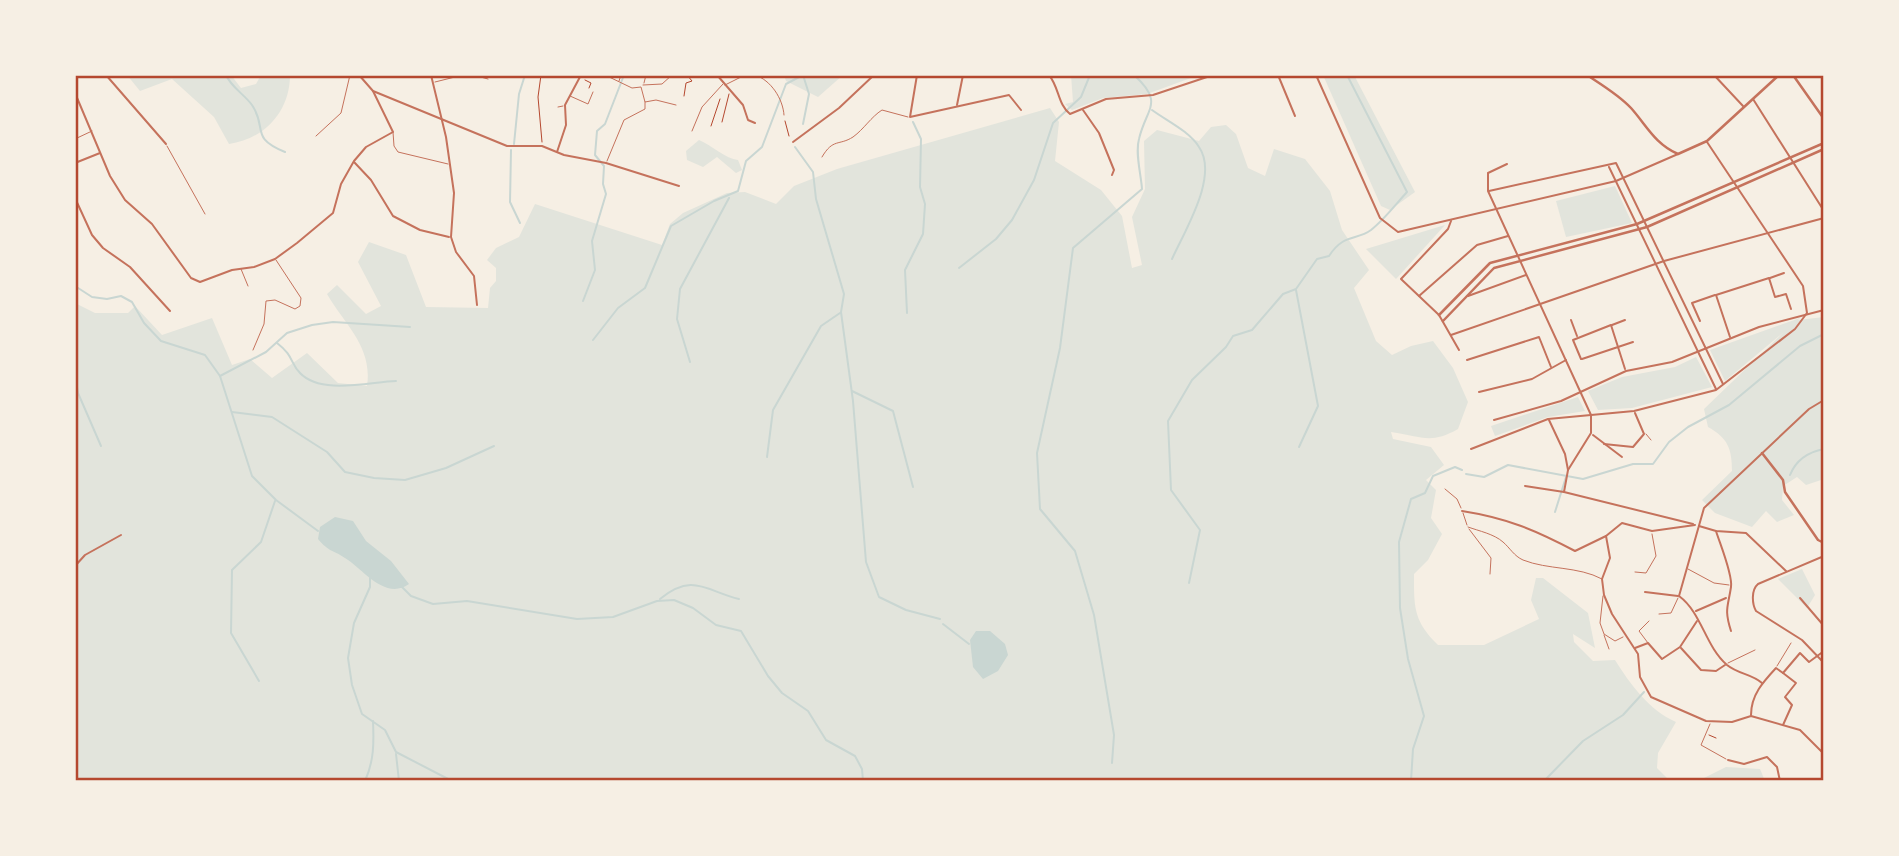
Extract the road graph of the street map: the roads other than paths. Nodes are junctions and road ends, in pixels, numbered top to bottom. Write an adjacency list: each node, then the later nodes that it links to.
1 (106, 75): 59 (street)
2 (350, 75): 53 (lane)
3 (359, 75): 31 (street)
4 (431, 75): 27 (street)
5 (463, 75): 27 (lane)
6 (473, 75): 26 (lane)
7 (605, 75): 28 (lane)
8 (621, 75): 28 (lane)
9 (646, 75): 30 (lane)
10 (672, 75): 30 (lane)
11 (717, 75): 29 (street)
12 (745, 75): 29 (lane)
13 (755, 75): 44 (lane)
14 (874, 75): 57 (street)
15 (917, 75): 46 (street)
16 (963, 75): 41 (street)
17 (1049, 75): 42 (street)
18 (1213, 75): 42 (street)
19 (1278, 75): 45 (street)
20 (1317, 75): 84 (street)
21 (1587, 75): 63 (street)
22 (1714, 75): 39 (street)
23 (1779, 75): 35 (street)
24 (1793, 75): 48 (street)
25 (580, 76): 34 (street)
26 (488, 79)
27 (435, 82): 47 (street)
28 (618, 83): 30 (lane)
29 (724, 85): 49 (street); 51 (lane)
30 (642, 86): 36 (lane)
31 (373, 91): 47 (street); 52 (street)
32 (593, 92): 34 (lane)
33 (75, 93): 50 (street)
34 (569, 96): 37 (street)
35 (1753, 98): 39 (street); 66 (street)
36 (645, 102): 38 (lane); 68 (lane)
37 (565, 105): 40 (lane); 62 (street)
38 (676, 105)
39 (1744, 106): 56 (street)
40 (558, 107)
41 (956, 107): 43 (street); 46 (street)
42 (1083, 109): 72 (street)
43 (1021, 110)
44 (784, 115)
45 (1295, 116)
46 (910, 117): 64 (lane)
47 (441, 118): 62 (street); 70 (street)
48 (1824, 119)
49 (755, 123)
50 (92, 131): 55 (lane); 61 (street)
51 (692, 131)
52 (393, 132): 65 (street); 70 (lane)
53 (316, 136)
54 (789, 136): 57 (lane)
55 (75, 139)
56 (1707, 141): 63 (street); 75 (street)
57 (793, 142)
58 (1824, 143): 66 (street)
59 (166, 144): 82 (lane)
60 (1824, 149): 66 (street)
61 (102, 152): 67 (street); 97 (street)
62 (556, 153): 68 (street)
63 (1678, 154): 73 (street)
64 (822, 157)
65 (354, 161): 91 (street); 93 (street)
66 (1792, 161): 75 (street); 77 (street); 81 (street)
67 (75, 163)
68 (606, 163): 76 (street)
69 (1507, 163): 78 (street)
70 (450, 164): 91 (street)
71 (1609, 166): 73 (street); 74 (street); 78 (street)
72 (1112, 175)
73 (1624, 178): 74 (street); 85 (street)
74 (1616, 181): 80 (street); 86 (street)
75 (1735, 183): 77 (street); 85 (street)
76 (679, 186)
77 (1738, 188): 87 (street); 89 (street)
78 (1488, 191): 80 (street)
79 (75, 198): 109 (street)
80 (1497, 208): 84 (street); 90 (street)
81 (1824, 211)
82 (205, 214)
83 (1824, 218): 89 (street)
84 (1451, 221): 103 (street)
85 (1644, 221): 86 (street); 87 (street)
86 (1637, 224): 88 (street); 92 (street)
87 (1647, 227): 88 (street); 95 (street)
88 (1639, 230): 94 (street); 96 (street)
89 (1767, 233): 95 (street); 110 (street)
90 (1509, 236): 92 (street); 103 (street)
91 (451, 237): 105 (street)
92 (1518, 254): 94 (street); 111 (street)
93 (275, 259): 97 (street); 123 (lane)
94 (1520, 260): 99 (street); 104 (street)
95 (1664, 261): 96 (street); 122 (street)
96 (1656, 265): 106 (street); 125 (street)
97 (241, 269): 101 (lane)
98 (1784, 273): 100 (street)
99 (1527, 275): 104 (street); 106 (street)
100 (1769, 278): 102 (street); 107 (street)
101 (248, 286)
102 (1716, 295): 115 (street); 119 (street)
103 (1419, 296): 111 (street)
104 (1467, 296): 114 (street)
105 (477, 305)
106 (1539, 305): 117 (street); 126 (street)
107 (1791, 309)
108 (1824, 310): 110 (street)
109 (170, 311)
110 (1807, 313): 119 (street); 130 (street)
111 (1439, 315): 114 (street)
112 (1571, 320): 118 (street)
113 (1625, 320): 116 (street)
114 (1443, 321): 117 (street)
115 (1700, 321)
116 (1611, 325): 118 (street); 121 (street)
117 (1451, 335): 124 (street)
118 (1577, 337): 121 (street)
119 (1731, 338): 122 (street)
120 (1633, 342): 121 (street)
121 (1618, 347): 129 (street)
122 (1706, 348): 125 (street); 130 (street)
123 (253, 350)
124 (1459, 350)
125 (1698, 352): 129 (street); 132 (street)
126 (1567, 359): 128 (street); 131 (street)
127 (1467, 360): 128 (street)
128 (1551, 367): 133 (street)
129 (1626, 371): 131 (street)
130 (1723, 385): 132 (street)
131 (1582, 390): 136 (street); 138 (street)
132 (1716, 390): 135 (street)
133 (1479, 391)
134 (1824, 400): 144 (street)
135 (1634, 411): 136 (street); 140 (street)
136 (1591, 415): 137 (street); 139 (street)
137 (1548, 419): 143 (street); 146 (street)
138 (1494, 420)
139 (1591, 433): 142 (street); 146 (street)
140 (1644, 434): 141 (lane); 142 (street)
141 (1651, 440)
142 (1604, 444): 145 (street)
143 (1471, 449)
144 (1762, 453): 151 (street); 157 (street)
145 (1622, 457)
146 (1568, 470): 149 (street)
147 (1525, 486): 149 (street)
148 (1446, 489): 150 (lane)
149 (1563, 493): 151 (street)
150 (1462, 511): 152 (lane); 156 (street)
151 (1696, 525): 153 (street); 154 (street); 160 (street)
152 (1468, 527): 163 (lane); 164 (lane)
153 (1652, 531): 156 (street); 162 (lane)
154 (1716, 531): 161 (street); 165 (street)
155 (121, 535): 159 (street)
156 (1606, 536): 164 (street)
157 (1824, 543)
158 (1823, 556): 161 (street)
159 (75, 566)
160 (1686, 568): 165 (lane); 168 (street)
161 (1786, 571): 186 (street)
162 (1635, 572)
163 (1490, 574)
164 (1602, 579): 167 (street)
165 (1732, 585): 169 (street)
166 (1645, 592): 168 (street)
167 (1604, 595): 177 (lane); 178 (street)
168 (1679, 596): 171 (street); 172 (lane)
169 (1727, 598): 171 (street); 176 (street)
170 (1800, 598): 175 (street)
171 (1695, 611): 174 (street)
172 (1659, 614)
173 (1649, 621): 179 (lane)
174 (1697, 621): 181 (street); 188 (street)
175 (1824, 626)
176 (1731, 631)
177 (1604, 634): 178 (lane); 183 (lane)
178 (1625, 635): 182 (street)
179 (1648, 643): 181 (street); 182 (street)
180 (1791, 643): 189 (lane)
181 (1680, 647): 188 (street)
182 (1634, 648): 193 (street)
183 (1609, 649)
184 (1755, 650): 188 (lane)
185 (1824, 651): 186 (street)
186 (1816, 656): 187 (street); 190 (street)
187 (1824, 663)
188 (1726, 664): 191 (street)
189 (1776, 668): 190 (street); 191 (street)
190 (1783, 673): 194 (street)
191 (1762, 683): 192 (street)
192 (1751, 716): 193 (street); 194 (street)
193 (1710, 722): 196 (lane)
194 (1783, 726): 195 (street)
195 (1824, 754)
196 (1728, 760): 197 (street)
197 (1780, 781)

